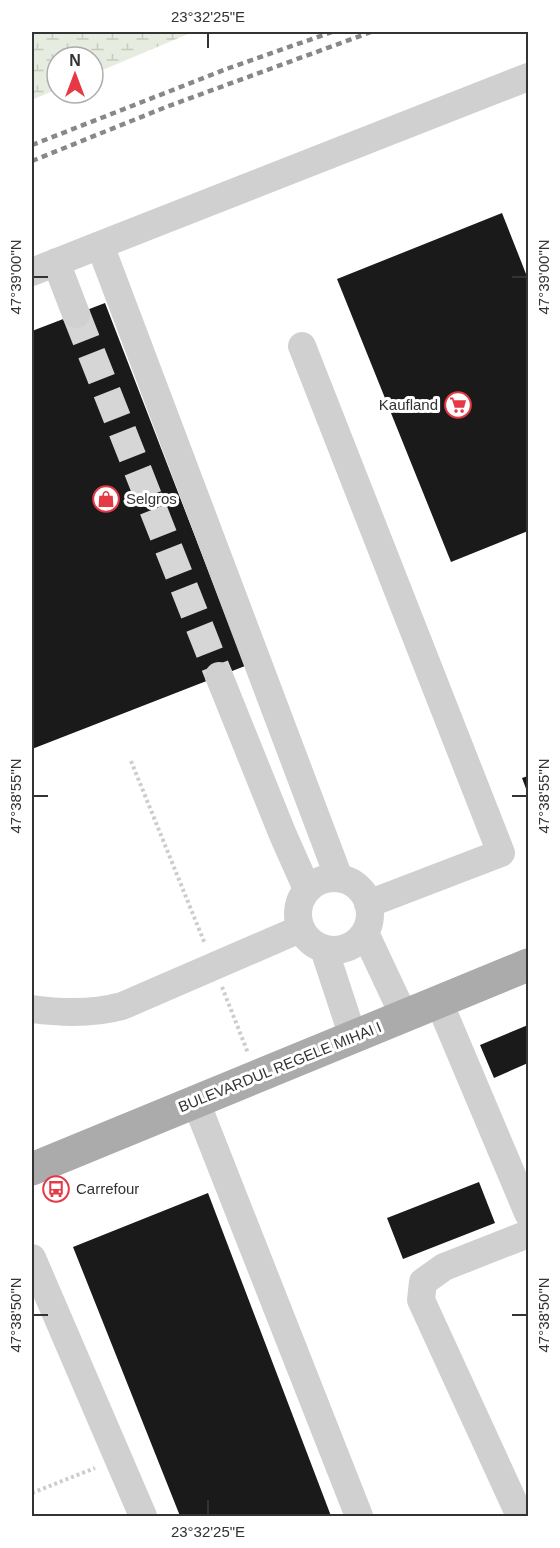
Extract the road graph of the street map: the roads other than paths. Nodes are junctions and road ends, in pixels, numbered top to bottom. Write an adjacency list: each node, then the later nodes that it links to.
1 (528, 77): 2 (lane)
2 (100, 244): 3 (lane); 7 (lane)
3 (44, 267): 4 (lane)
4 (76, 314)
5 (302, 346): 9 (lane)
6 (219, 676): 8 (lane)
7 (339, 878): 8 (lane); 9 (lane)
8 (307, 889): 10 (lane)
9 (368, 904): 11 (lane)
10 (300, 929): 12 (lane); 15 (lane)
11 (364, 933): 12 (lane); 16 (lane)
12 (324, 949): 17 (lane)
13 (528, 965): 14 (main road, BULEVARDUL REGELE MIHAI I)
14 (439, 1002): 16 (main road, BULEVARDUL REGELE MIHAI I); 20 (lane)
15 (32, 1009)
16 (404, 1016): 17 (main road, BULEVARDUL REGELE MIHAI I)
17 (353, 1037): 18 (main road, BULEVARDUL REGELE MIHAI I)
18 (196, 1102): 19 (main road, BULEVARDUL REGELE MIHAI I); 24 (lane)
19 (32, 1169)
20 (528, 1214)
21 (528, 1234): 25 (lane)
22 (32, 1258): 23 (lane)
23 (143, 1516)
24 (359, 1516)
25 (520, 1516)

